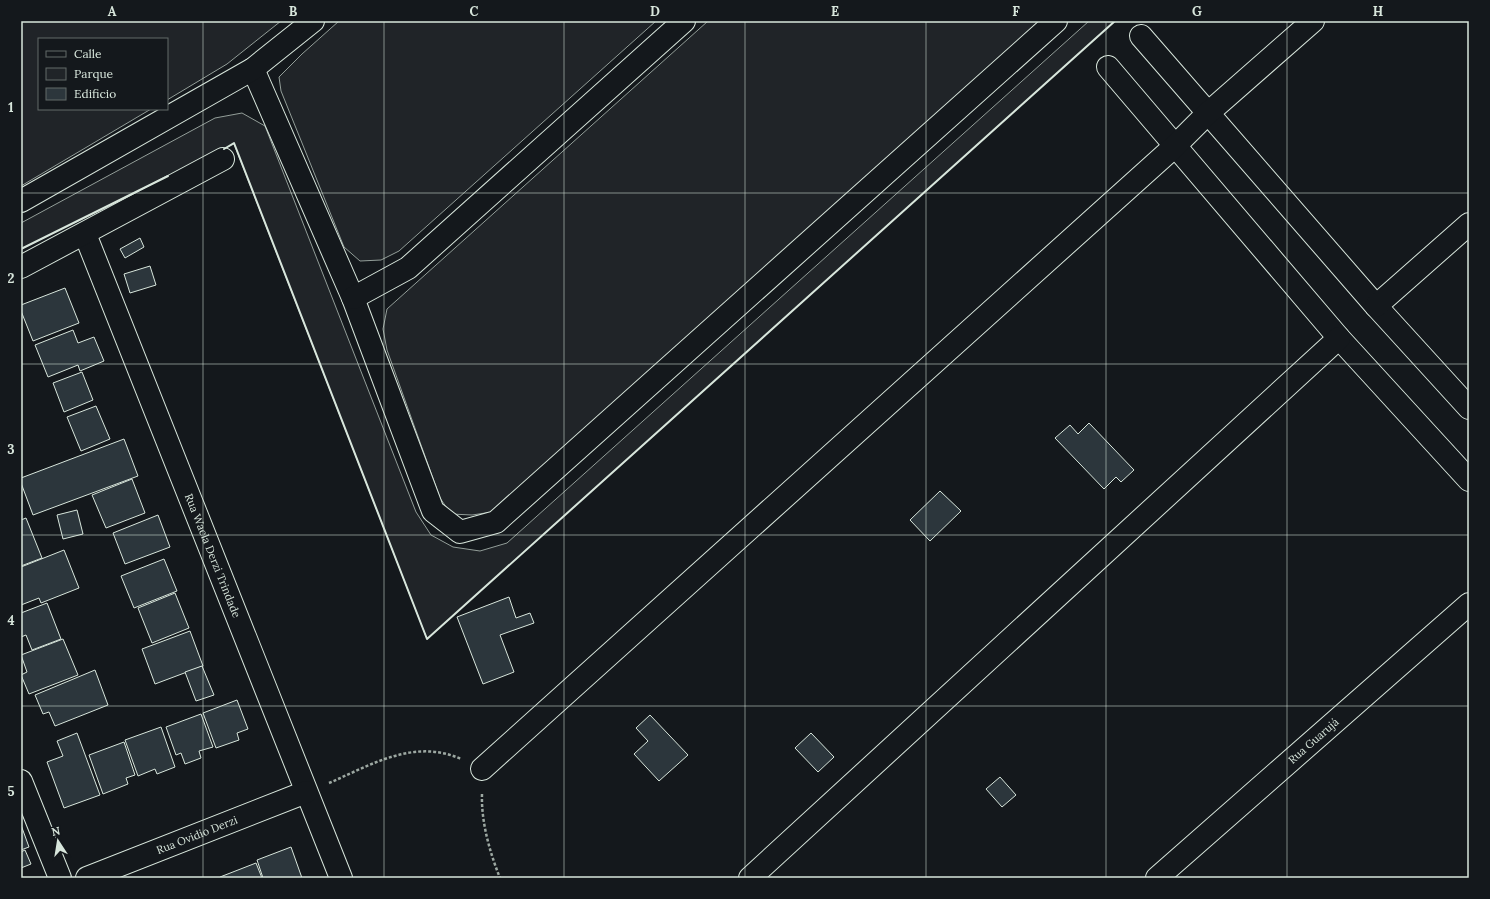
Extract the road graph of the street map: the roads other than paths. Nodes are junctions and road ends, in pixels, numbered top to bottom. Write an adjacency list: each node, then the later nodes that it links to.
1 (313, 21): 7 (street)
2 (684, 21): 15 (street)
3 (1056, 21): 15 (street)
4 (1313, 21): 8 (street)
5 (1141, 36): 8 (street)
6 (1108, 67): 9 (street)
7 (253, 69): 11 (street); 15 (street)
8 (1207, 114): 9 (street); 16 (street)
9 (1175, 146): 17 (street); 21 (street)
10 (223, 159): 13 (street)
11 (21, 201)
12 (1469, 224): 16 (street)
13 (85, 234): 14 (street); 23 (street, Rua Wacla Derzi Trindade)
14 (21, 266)
15 (354, 298)
16 (1376, 306): 18 (street)
17 (1339, 338): 19 (street); 27 (street)
18 (1469, 408)
19 (1469, 480)
20 (1469, 604): 28 (street, Rua Guarujá)
21 (482, 769)
22 (21, 781): 24 (street)
23 (306, 792): 25 (street, Rua Ovidio Derzi); 26 (street, Rua Wacla Derzi Trindade)
24 (60, 878)
25 (87, 878)
26 (341, 878)
27 (750, 878)
28 (1157, 878)

